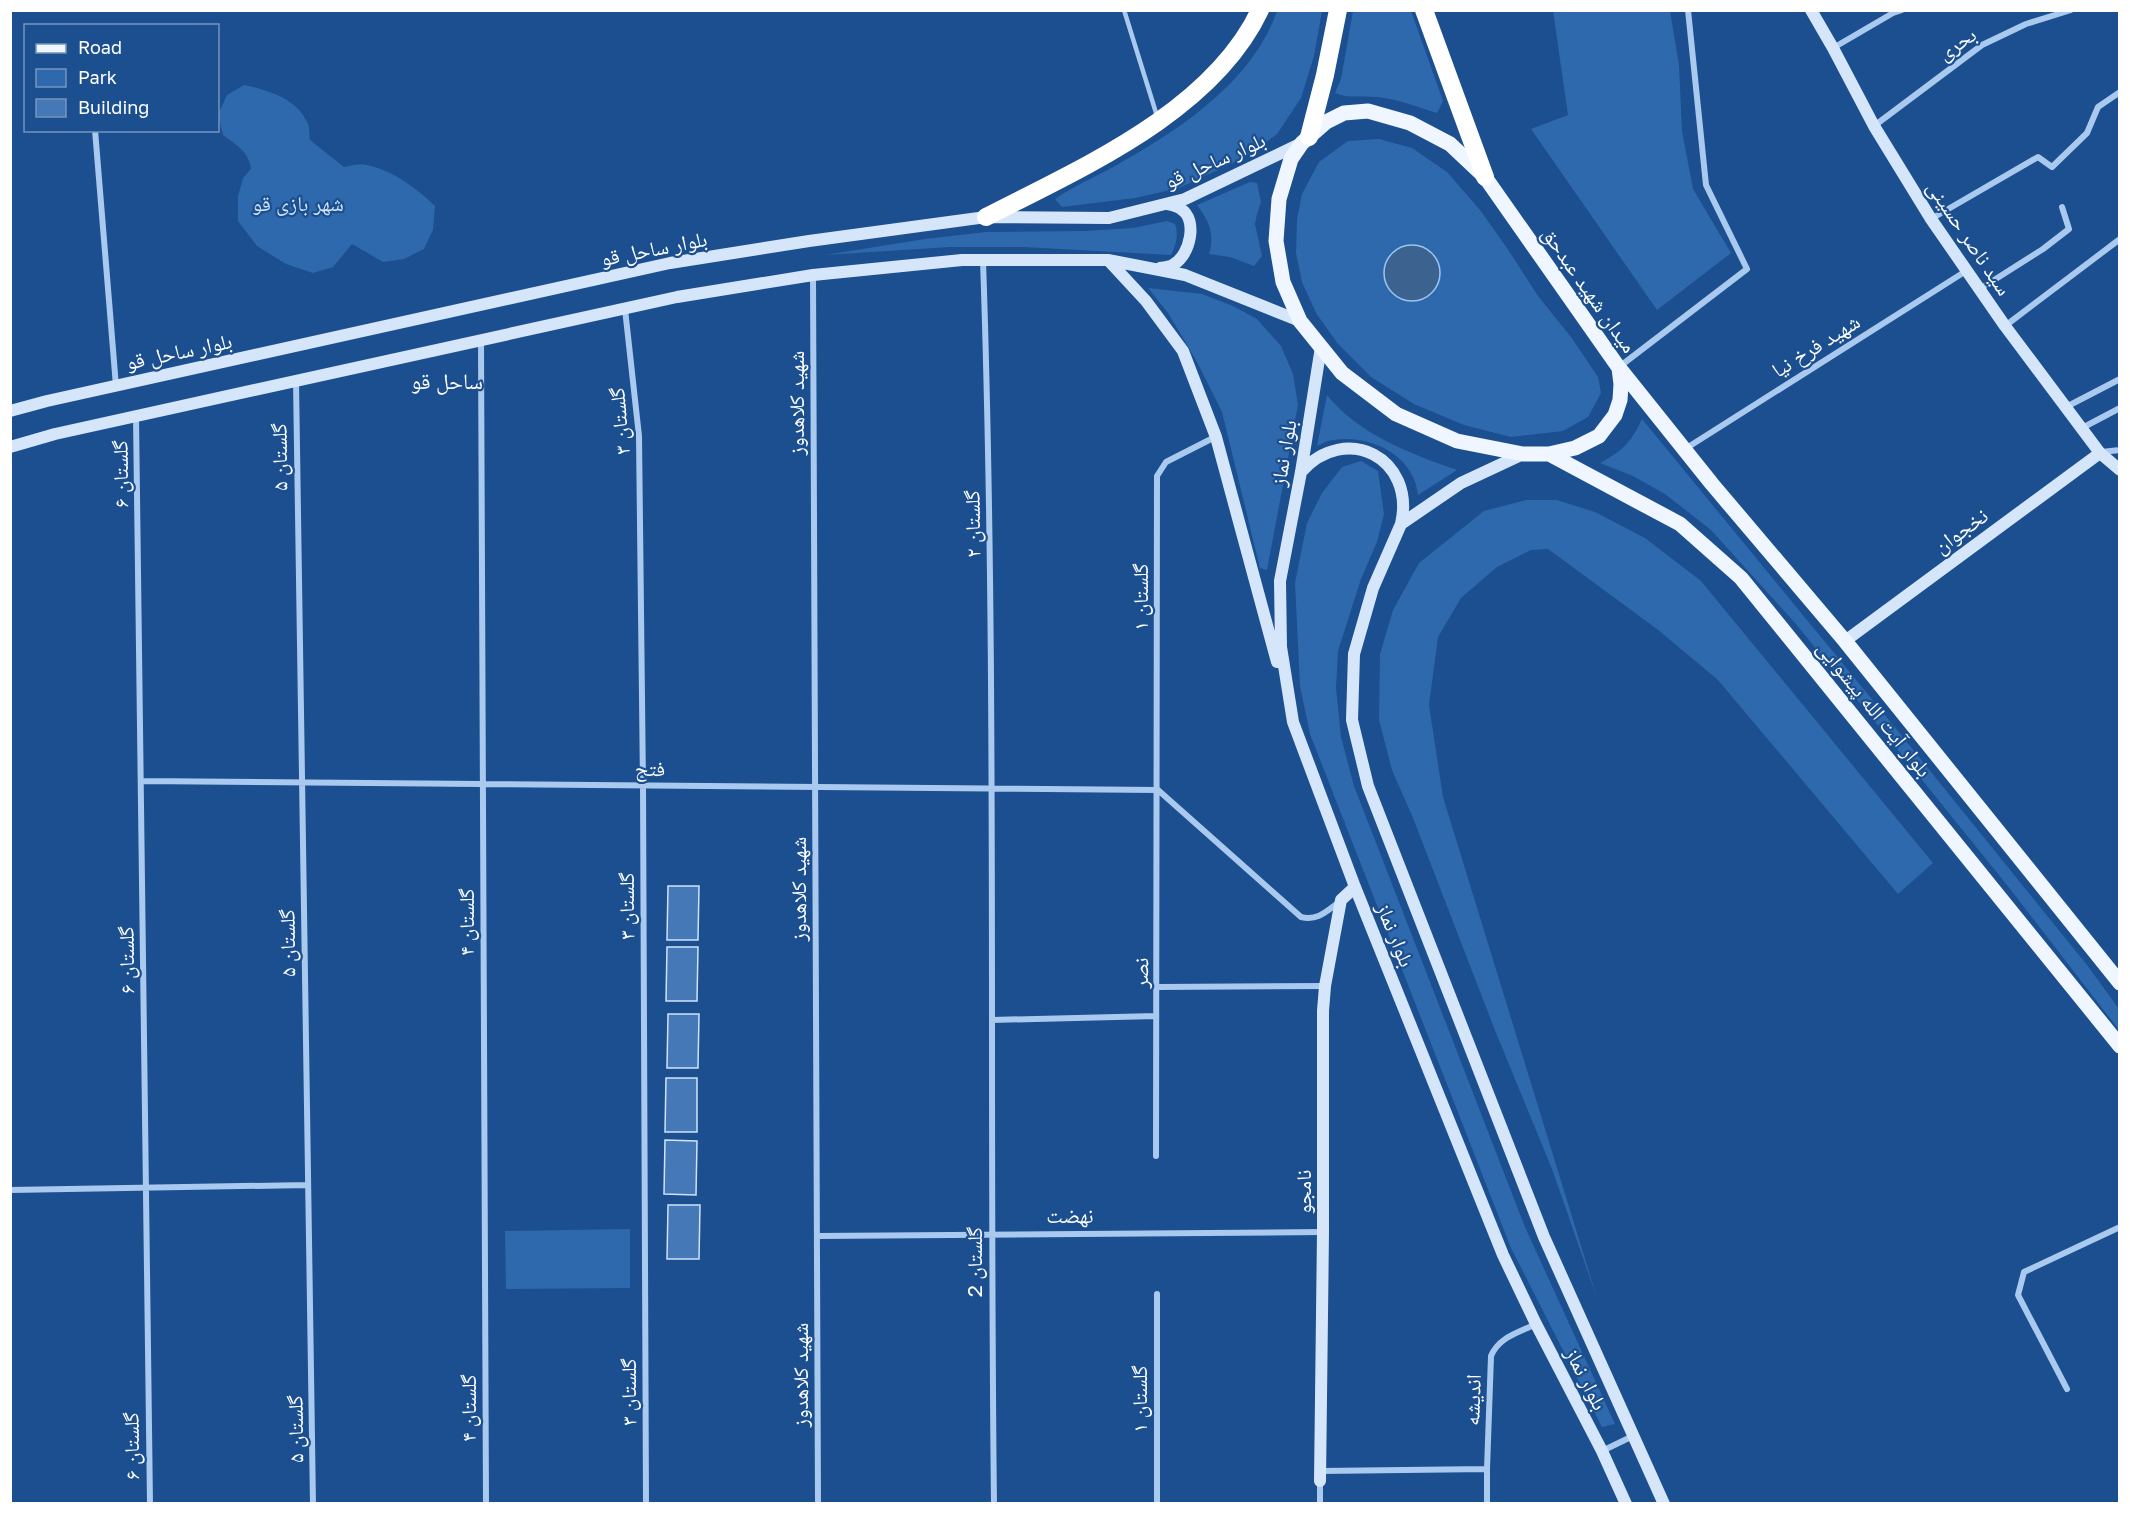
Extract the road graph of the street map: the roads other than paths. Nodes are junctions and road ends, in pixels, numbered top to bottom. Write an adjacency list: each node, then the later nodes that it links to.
1 (1124, 10): 11 (lane)
2 (1260, 10): 11 (highway)
3 (1338, 10): 14 (highway)
4 (1424, 10): 15 (highway)
5 (1688, 10): 32 (street)
6 (1811, 10): 9 (main road, سید ناصر حسینی)
7 (1902, 10): 9 (street)
8 (2071, 10): 12 (street, بحری)
9 (1833, 48): 12 (main road, سید ناصر حسینی)
10 (2120, 92): 19 (street)
11 (1158, 121): 18 (highway)
12 (1874, 126): 19 (main road, سید ناصر حسینی)
13 (95, 132): 35 (street)
14 (1305, 140): 15 (main road, میدان شهید عبدحق); 16 (main road, بلوار ساحل قو); 28 (main road, میدان شهید عبدحق)
15 (1485, 177): 32 (main road, میدان شهید عبدحق)
16 (1167, 204): 18 (main road, بلوار ساحل قو); 23 (main road)
17 (2062, 207): 26 (street)
18 (986, 217): 35 (main road, بلوار ساحل قو)
19 (1931, 219): 24 (main road, سید ناصر حسینی)
20 (2120, 240): 29 (street)
21 (983, 260): 22 (main road); 25 (main road); 58 (street, گلستان ۲)
22 (1108, 260): 23 (main road); 41 (main road)
23 (1156, 269): 28 (main road)
24 (1966, 271): 26 (main road, سید ناصر حسینی); 43 (street, شهید فرخ نیا)
25 (813, 275): 27 (main road); 57 (street, شهید کلاهدوز)
26 (1979, 289): 29 (main road, سید ناصر حسینی)
27 (625, 309): 30 (main road); 56 (street, گلستان ۳)
28 (1300, 321): 31 (main road, میدان شهید عبدحق)
29 (2005, 326): 36 (main road, سید ناصر حسینی)
30 (481, 340): 34 (main road); 55 (street, گلستان ۴)
31 (1321, 348): 46 (main road, میدان شهید عبدحق); 49 (main road, بلوار نماز)
32 (1619, 368): 43 (main road, بلوار آیت الله پیشوایی); 47 (main road, میدان شهید عبدحق)
33 (2120, 379): 36 (street)
34 (296, 381): 39 (main road); 54 (street, گلستان ۵)
35 (116, 386): 38 (main road, بلوار ساحل قو)
36 (2066, 407): 40 (main road, سید ناصر حسینی)
37 (2120, 408): 40 (street)
38 (10, 411)
39 (136, 416): 42 (main road); 53 (street, گلستان ۶)
40 (2082, 428): 45 (main road, سید ناصر حسینی)
41 (1216, 436): 52 (main road); 59 (street, گلستان ۱)
42 (10, 447)
43 (1684, 450): 51 (main road, بلوار آیت الله پیشوایی)
44 (2120, 450): 45 (street)
45 (2100, 453): 48 (main road, سید ناصر حسینی); 51 (main road, نخجوان)
46 (1523, 454): 47 (main road, میدان شهید عبدحق); 50 (main road)
47 (1549, 454): 67 (main road, بلوار آیت الله پیشوایی)
48 (2120, 470)
49 (1301, 471): 50 (main road); 52 (main road, بلوار نماز)
50 (1401, 524): 79 (main road, بلوار نماز)
51 (1845, 642): 62 (main road, بلوار آیت الله پیشوایی)
52 (1293, 722): 60 (main road, بلوار نماز)
53 (141, 781): 54 (street, فتح); 70 (street, گلستان ۶)
54 (302, 783): 55 (street, فتح); 69 (street, گلستان ۵)
55 (484, 784): 56 (street, فتح); 85 (street, گلستان ۴)
56 (643, 785): 57 (street, فتح); 86 (street, گلستان ۳)
57 (815, 787): 58 (street, فتح); 75 (street, شهید کلاهدوز)
58 (992, 789): 59 (street, فتح); 66 (street, گلستان ۲)
59 (1158, 790): 61 (street); 64 (street, نصر)
60 (1355, 887): 61 (main road); 77 (main road, بلوار نماز)
61 (1341, 900): 63 (main road, نامجو)
62 (2120, 983)
63 (1325, 986): 64 (street); 73 (main road, نامجو)
64 (1158, 987): 65 (street, نصر)
65 (1156, 1016): 66 (street); 68 (street, نصر)
66 (992, 1020): 74 (street, گلستان 2)
67 (2120, 1046)
68 (1156, 1156)
69 (308, 1185): 70 (street); 84 (street, گلستان ۵)
70 (146, 1187): 71 (street); 83 (street, گلستان ۶)
71 (10, 1190)
72 (2120, 1227): 78 (street)
73 (1323, 1232): 74 (street, نهضت); 82 (main road, نامجو)
74 (991, 1233): 75 (street, نهضت); 88 (street, گلستان 2)
75 (817, 1236): 87 (street, شهید کلاهدوز)
76 (1157, 1294): 89 (street, گلستان ۱)
77 (1536, 1324): 80 (main road, بلوار نماز); 81 (street, اندیشه)
78 (2067, 1389)
79 (1633, 1437): 80 (street); 93 (main road, بلوار نماز)
80 (1602, 1451): 92 (main road, بلوار نماز)
81 (1487, 1469): 82 (street); 91 (street, اندیشه)
82 (1321, 1476): 90 (street, نامجو)
83 (150, 1503)
84 (314, 1503)
85 (486, 1503)
86 (646, 1503)
87 (818, 1503)
88 (994, 1503)
89 (1157, 1503)
90 (1320, 1503)
91 (1487, 1503)
92 (1626, 1503)
93 (1664, 1503)

